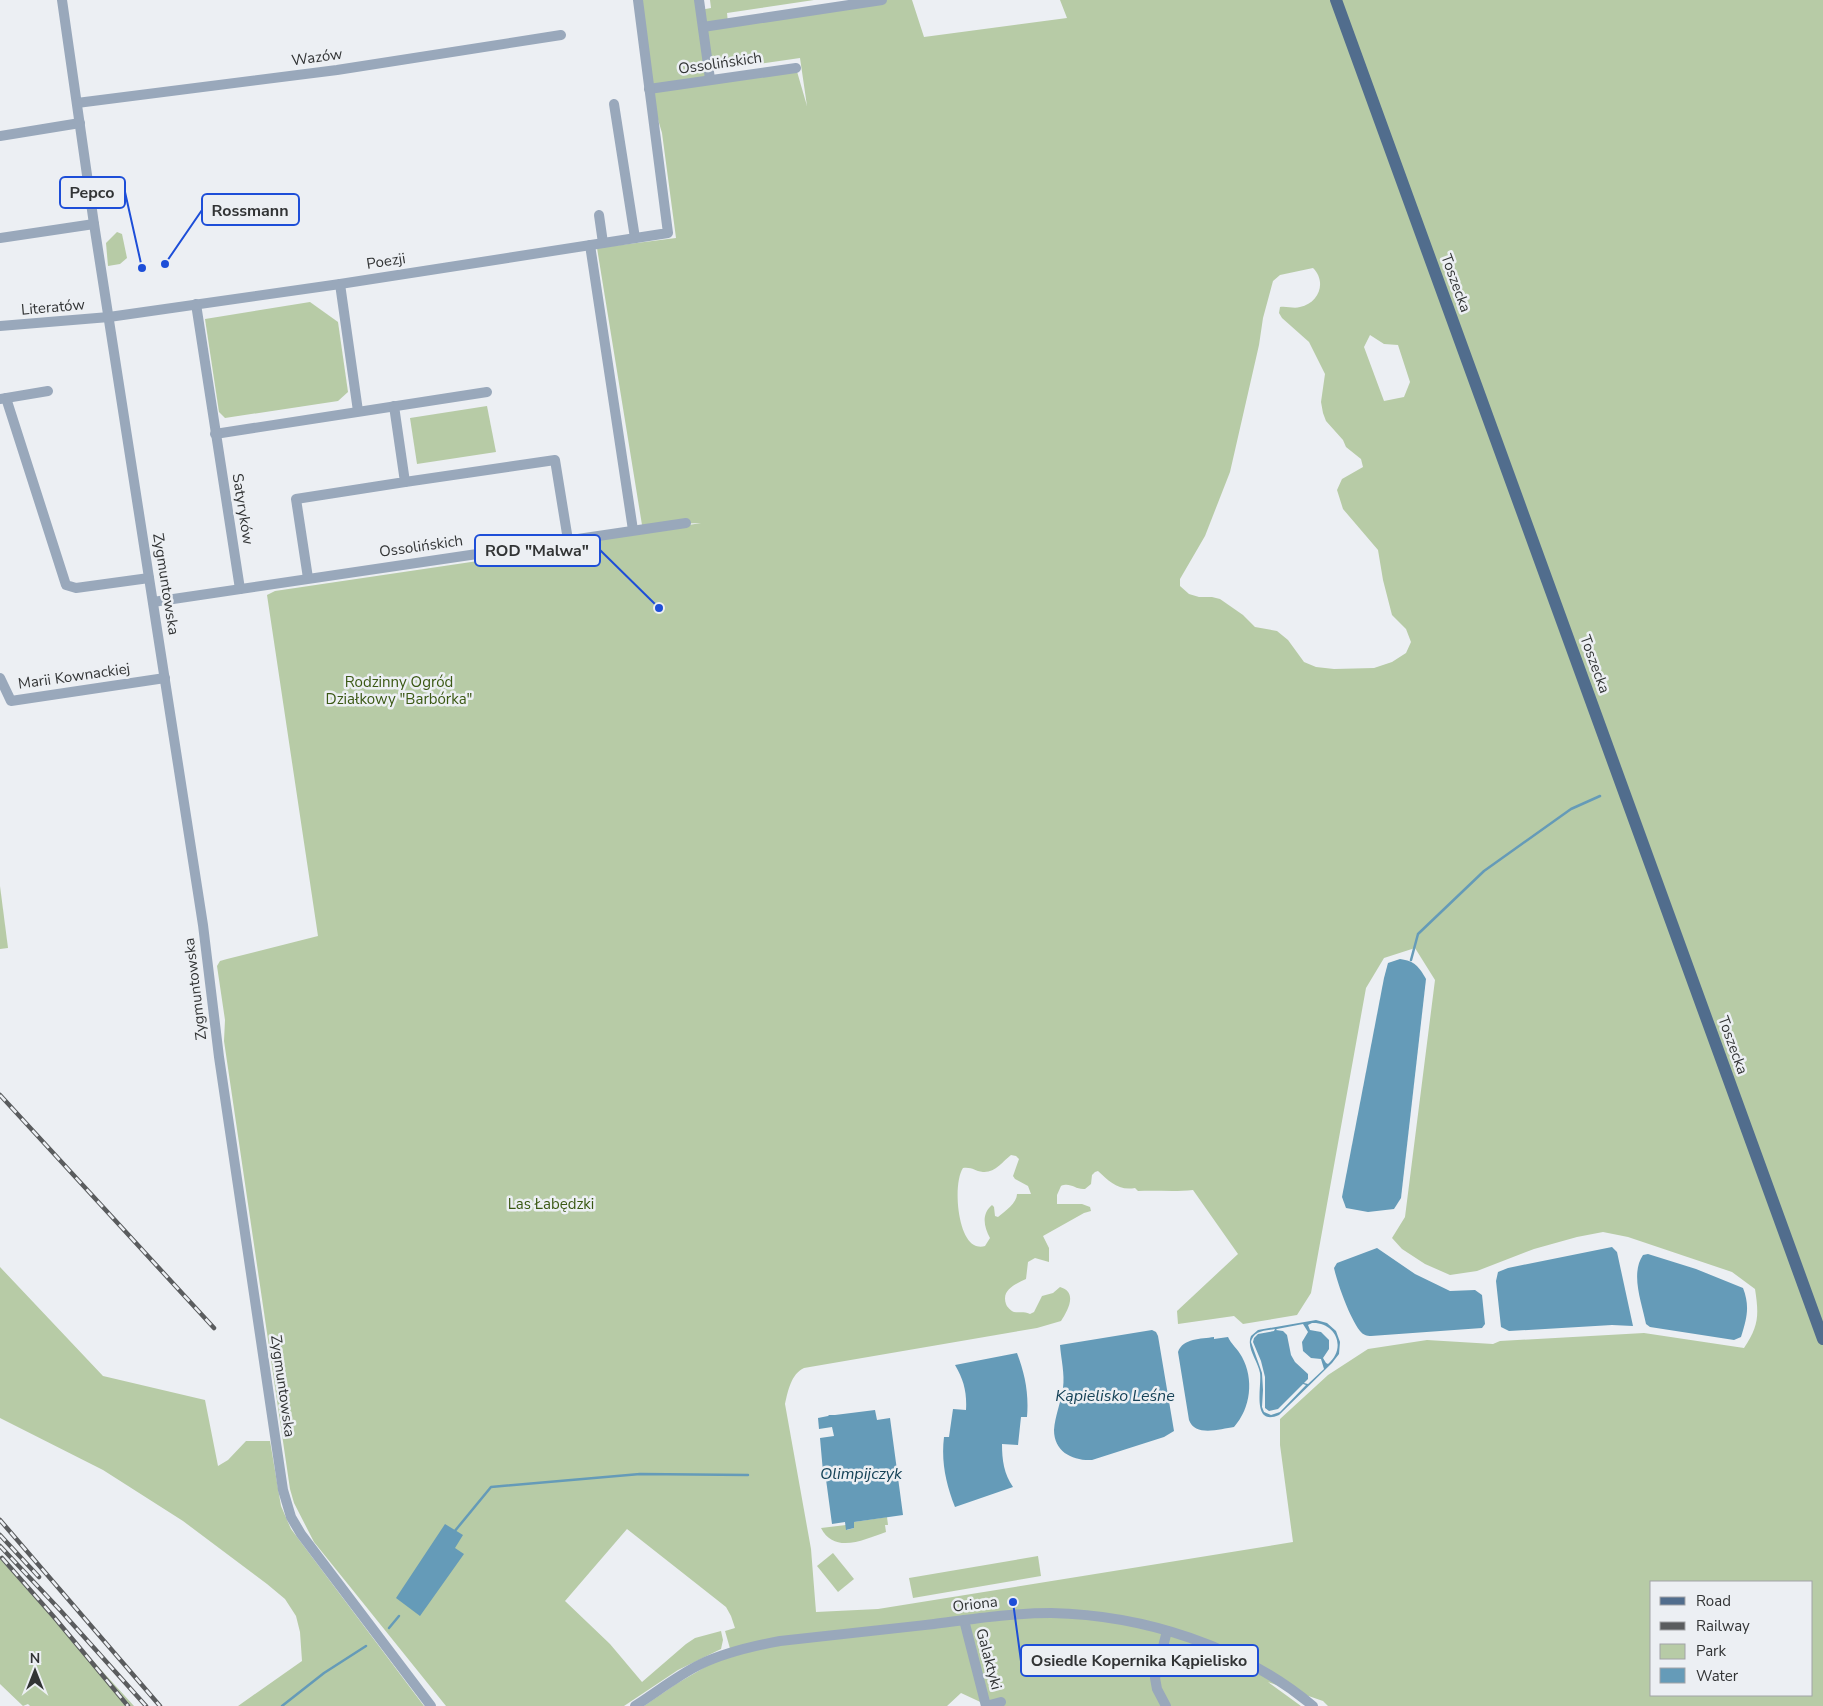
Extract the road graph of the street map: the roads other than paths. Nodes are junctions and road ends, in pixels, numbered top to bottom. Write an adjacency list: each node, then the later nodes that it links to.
1 (62, 0): 11 (street, Zygmuntowska)
2 (638, 0): 10 (street)
3 (699, 0): 6 (street)
4 (882, 0): 6 (street)
5 (1336, 0): 41 (main road, Toszecka)
6 (702, 27): 9 (street)
7 (561, 35): 11 (street, Wazów)
8 (796, 68): 9 (street, Ossolińskich)
9 (710, 79): 10 (street, Ossolińskich)
10 (649, 89): 18 (street, Poezji)
11 (77, 103): 13 (street, Zygmuntowska)
12 (614, 104): 18 (street)
13 (80, 123): 14 (street); 16 (street, Zygmuntowska)
14 (0, 136)
15 (599, 215): 19 (street)
16 (94, 224): 17 (street); 23 (street, Zygmuntowska)
17 (0, 238)
18 (635, 238): 19 (street, Poezji)
19 (603, 243): 20 (street, Poezji)
20 (590, 245): 21 (street, Poezji); 33 (street)
21 (340, 284): 22 (street, Poezji); 29 (street)
22 (196, 304): 23 (street, Poezji); 30 (street, Satyryków)
23 (109, 317): 24 (street, Literatów); 35 (street, Zygmuntowska)
24 (0, 326)
25 (48, 390): 27 (street)
26 (487, 392): 28 (street)
27 (3, 398): 35 (street)
28 (394, 406): 29 (street); 31 (street)
29 (358, 411): 30 (street)
30 (215, 434): 37 (street, Satyryków)
31 (405, 482): 34 (street); 36 (street)
32 (686, 522): 33 (street, Ossolińskich)
33 (634, 530): 34 (street, Ossolińskich)
34 (568, 540): 36 (street, Ossolińskich)
35 (149, 578): 38 (street, Zygmuntowska)
36 (308, 578): 37 (street, Ossolińskich)
37 (240, 589): 38 (street, Ossolińskich)
38 (153, 602): 40 (street, Zygmuntowska)
39 (0, 678): 40 (street, Marii Kownackiej)
40 (165, 678): 45 (street, Zygmuntowska)
41 (1823, 1339)
42 (964, 1620): 43 (street, Oriona); 46 (street, Oriona); 47 (street, Galaktyki)
43 (1167, 1631): 48 (street); 49 (street, Oriona)
44 (1001, 1702): 47 (street)
45 (431, 1706)
46 (635, 1706)
47 (986, 1706)
48 (1166, 1706)
49 (1313, 1706)

